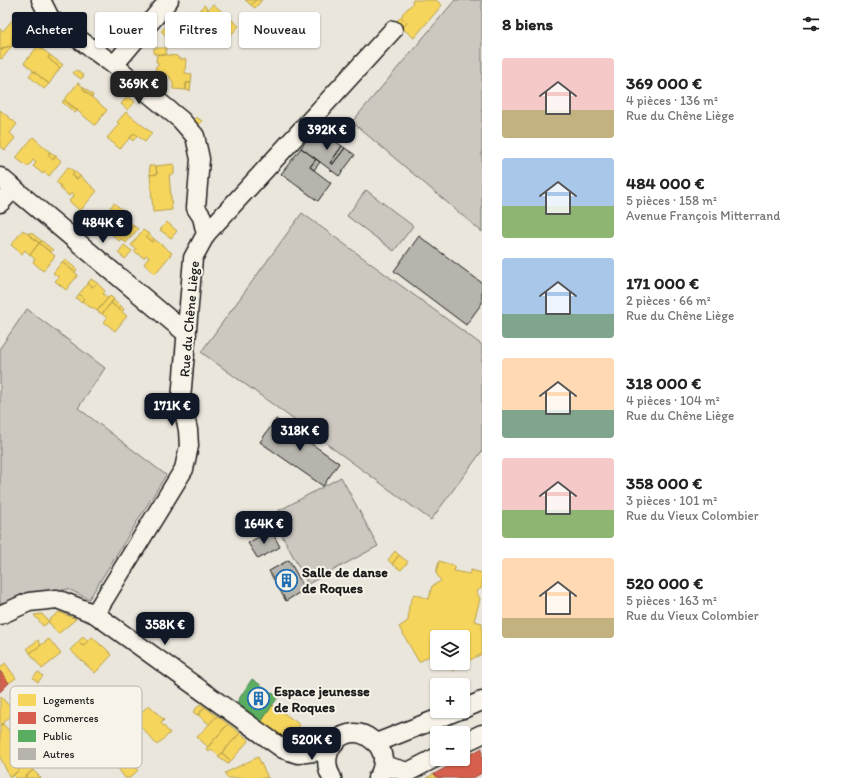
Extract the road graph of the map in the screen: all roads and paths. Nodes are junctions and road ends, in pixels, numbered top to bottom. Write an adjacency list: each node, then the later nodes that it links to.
1 (41, 0): 4 (street)
2 (169, 0): 4 (street)
3 (393, 30): 7 (street, Rue du Chêne Liège)
4 (114, 65): 7 (street)
5 (7, 183): 6 (street); 8 (street)
6 (0, 203)
7 (206, 234): 8 (street, Rue du Chêne Liège)
8 (187, 334): 9 (street, Rue du Chêne Liège)
9 (95, 614): 10 (street); 17 (street)
10 (0, 615)
11 (482, 701): 12 (street)
12 (470, 706)
13 (439, 718): 16 (street)
14 (482, 734): 15 (street)
15 (470, 740)
16 (376, 743): 17 (street); 19 (street)
17 (329, 750): 20 (street)
18 (430, 761): 19 (street)
19 (380, 772)
20 (327, 776)

